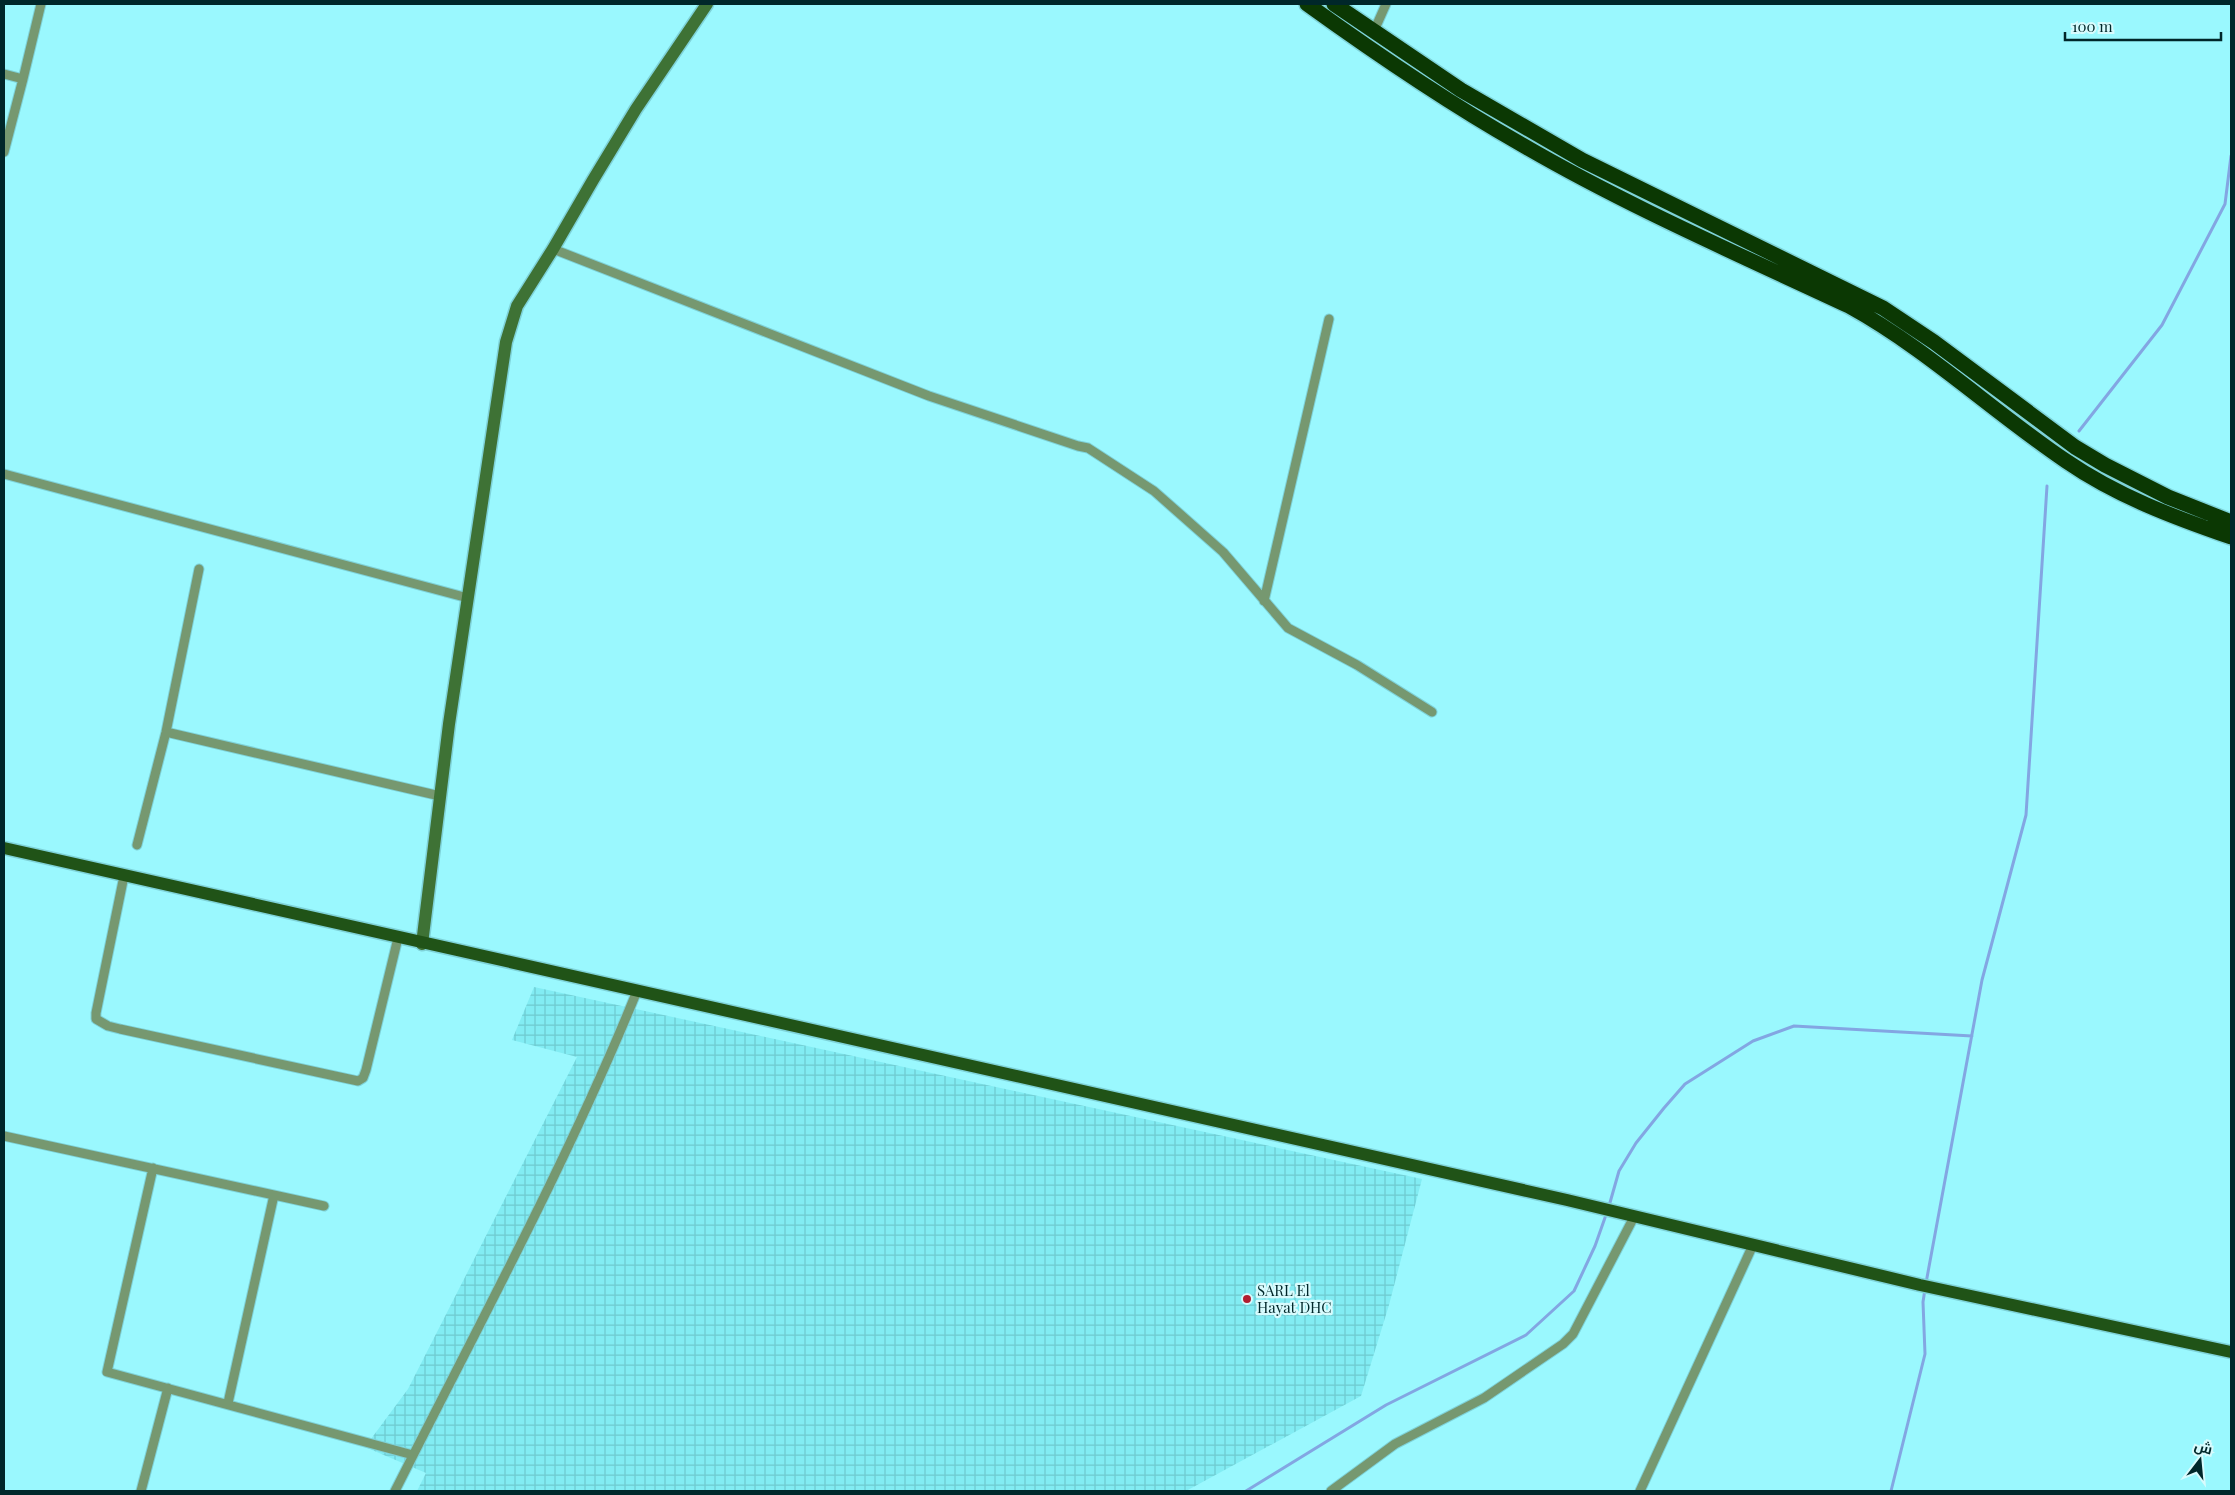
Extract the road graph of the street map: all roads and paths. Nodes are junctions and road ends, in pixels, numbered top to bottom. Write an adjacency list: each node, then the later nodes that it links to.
1 (41, 4): 8 (street)
2 (707, 4): 10 (main road)
3 (1306, 4): 14 (highway)
4 (1334, 4): 6 (highway)
5 (1386, 4): 6 (street)
6 (1374, 31): 13 (highway)
7 (4, 74): 8 (street)
8 (23, 79): 9 (street)
9 (4, 152)
10 (554, 248): 16 (main road); 17 (street)
11 (1329, 319): 17 (street)
12 (4, 474): 16 (street)
13 (2231, 522)
14 (2231, 537)
15 (199, 569): 19 (street)
16 (468, 598): 20 (main road)
17 (1264, 601): 18 (street)
18 (1432, 712)
19 (166, 732): 20 (street); 21 (street)
20 (440, 796): 25 (main road)
21 (137, 845)
22 (4, 848): 23 (main road)
23 (124, 876): 24 (main road); 24 (street)
24 (398, 938): 25 (main road)
25 (422, 944): 26 (main road)
26 (637, 991): 31 (main road); 36 (street)
27 (4, 1136): 28 (street)
28 (153, 1168): 29 (street); 34 (street)
29 (274, 1195): 30 (street); 35 (street)
30 (324, 1206)
31 (1634, 1217): 32 (main road); 39 (street)
32 (1753, 1245): 33 (main road); 40 (street)
33 (2231, 1352)
34 (168, 1388): 35 (street); 37 (street)
35 (228, 1403): 36 (street)
36 (413, 1455): 38 (street)
37 (141, 1491)
38 (395, 1491)
39 (1331, 1491)
40 (1640, 1491)

